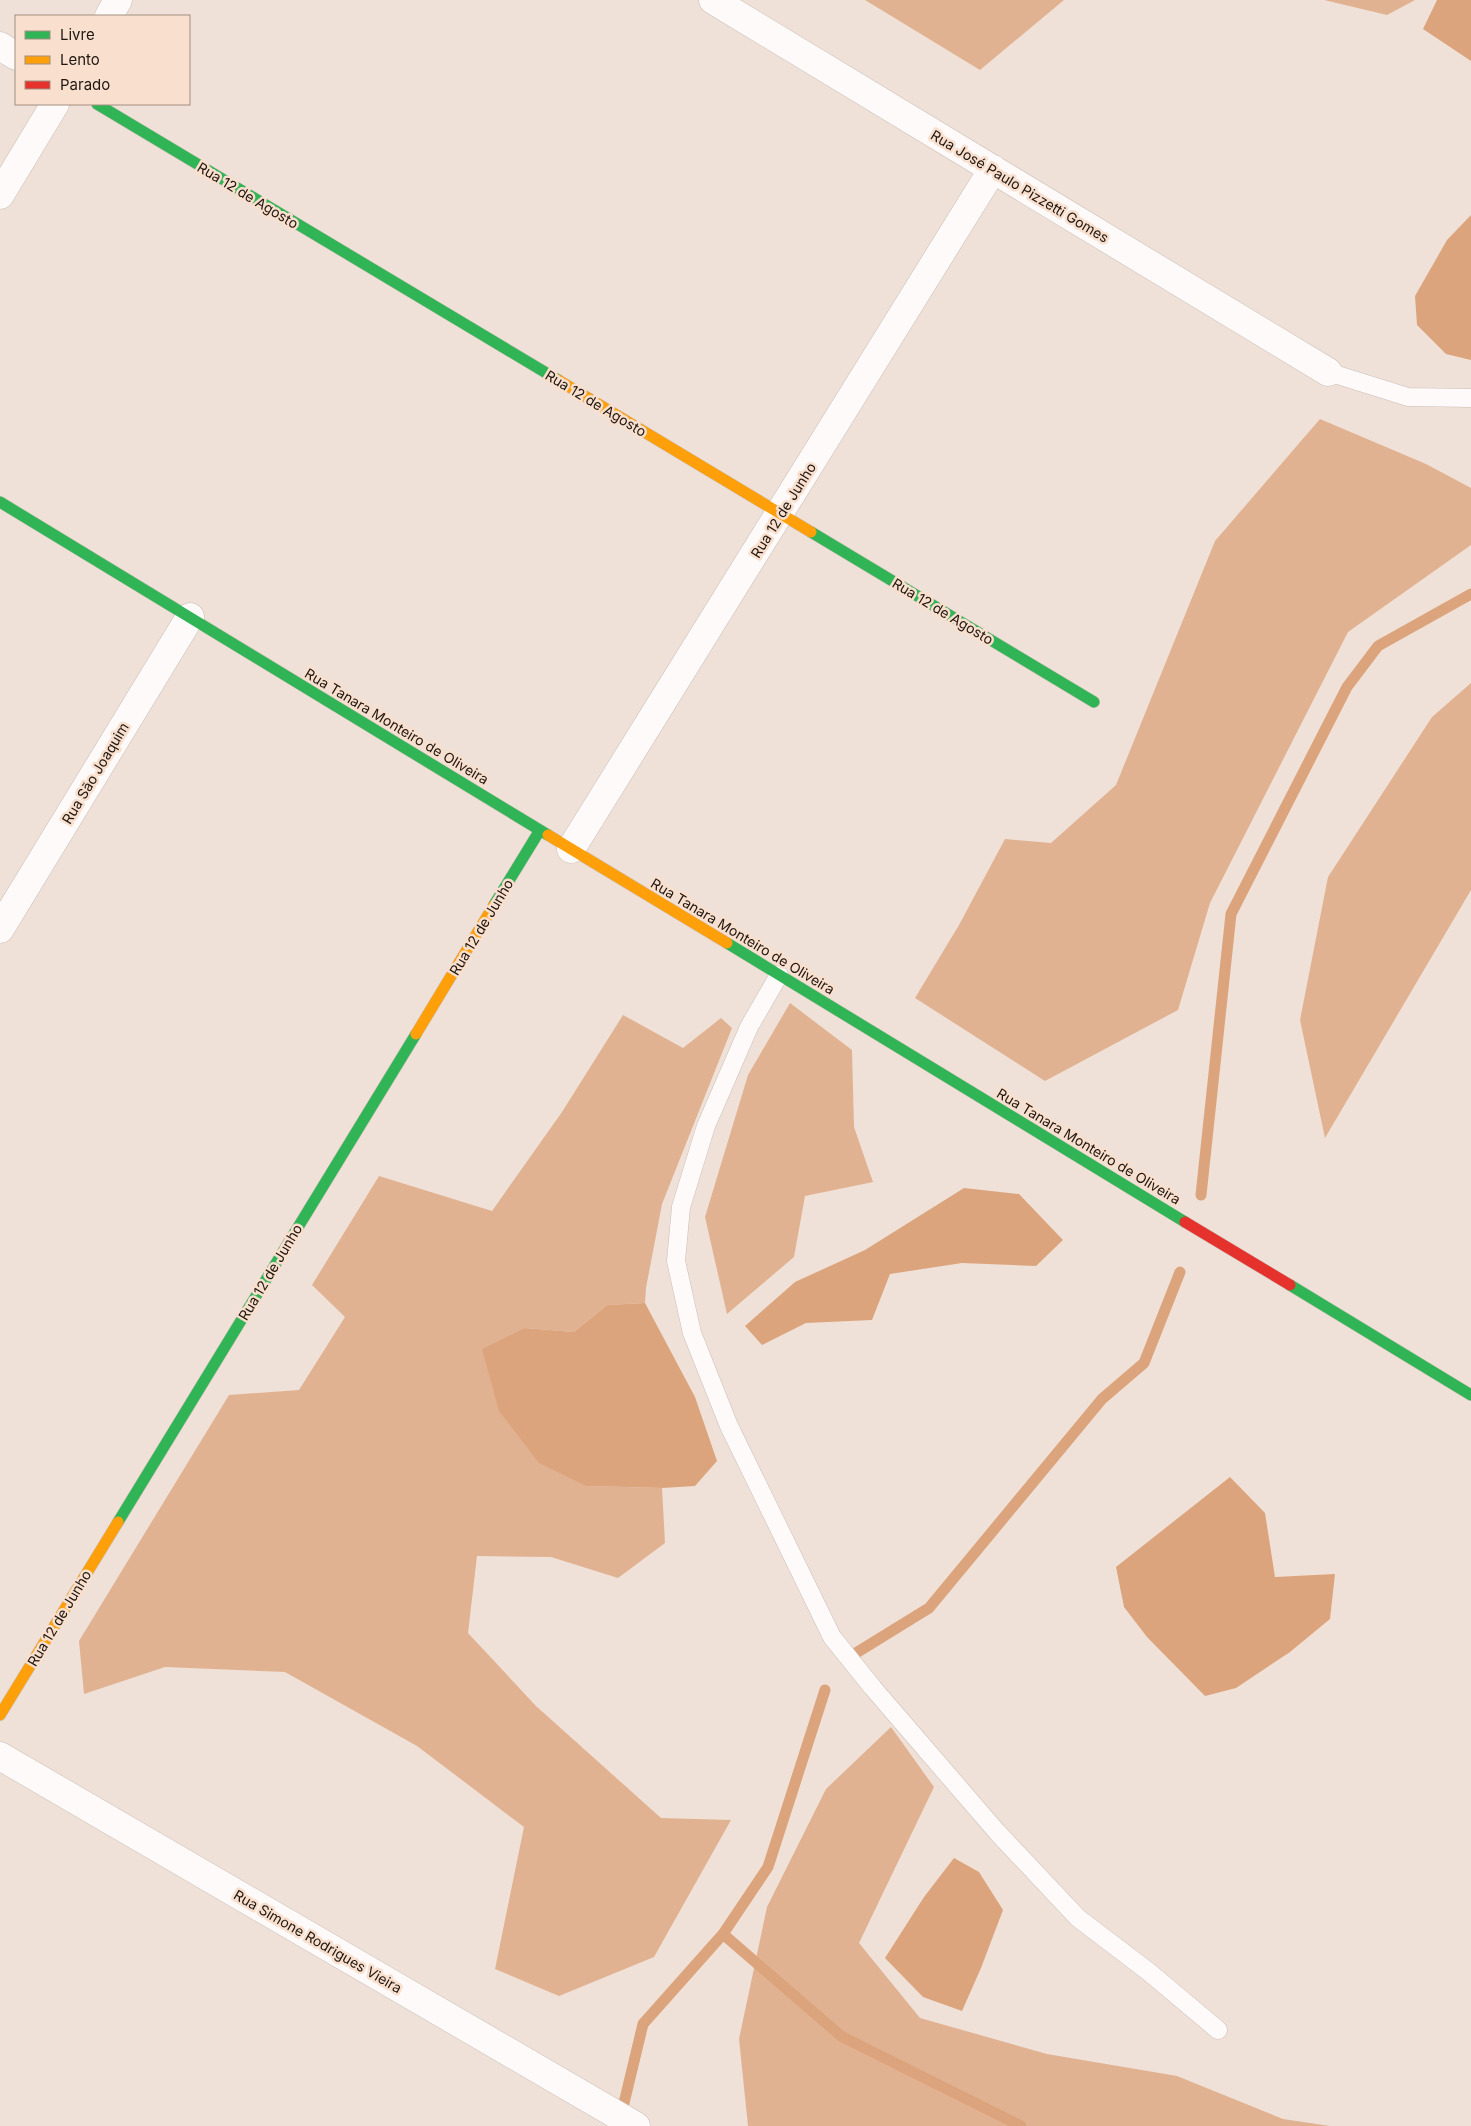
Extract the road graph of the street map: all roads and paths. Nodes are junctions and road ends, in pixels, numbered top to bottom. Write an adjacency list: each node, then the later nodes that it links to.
1 (118, 0): 3 (street)
2 (713, 0): 8 (street, Rua José Paulo Pizzetti Gomes)
3 (109, 15)
4 (0, 46): 5 (street)
5 (15, 55)
6 (54, 105): 9 (street)
7 (99, 105): 13 (street, Rua 12 de Agosto)
8 (993, 170): 10 (street, Rua José Paulo Pizzetti Gomes); 13 (street, Rua 12 de Junho)
9 (0, 195)
10 (1328, 372): 11 (lane)
11 (1471, 398)
12 (0, 502): 14 (street, Rua Tanara Monteiro de Oliveira)
13 (781, 514): 15 (street, Rua 12 de Agosto); 17 (street, Rua 12 de Junho)
14 (190, 617): 16 (street, Rua Tanara Monteiro de Oliveira); 18 (street, Rua São Joaquim)
15 (1094, 702)
16 (540, 830): 17 (street, Rua Tanara Monteiro de Oliveira); 21 (street, Rua 12 de Junho)
17 (571, 849): 19 (street, Rua Tanara Monteiro de Oliveira)
18 (0, 928)
19 (779, 975): 20 (street, Rua Tanara Monteiro de Oliveira); 23 (lane)
20 (1471, 1395)
21 (0, 1715)
22 (0, 1756): 24 (street, Rua Simone Rodrigues Vieira)
23 (1218, 2030)
24 (636, 2126)

